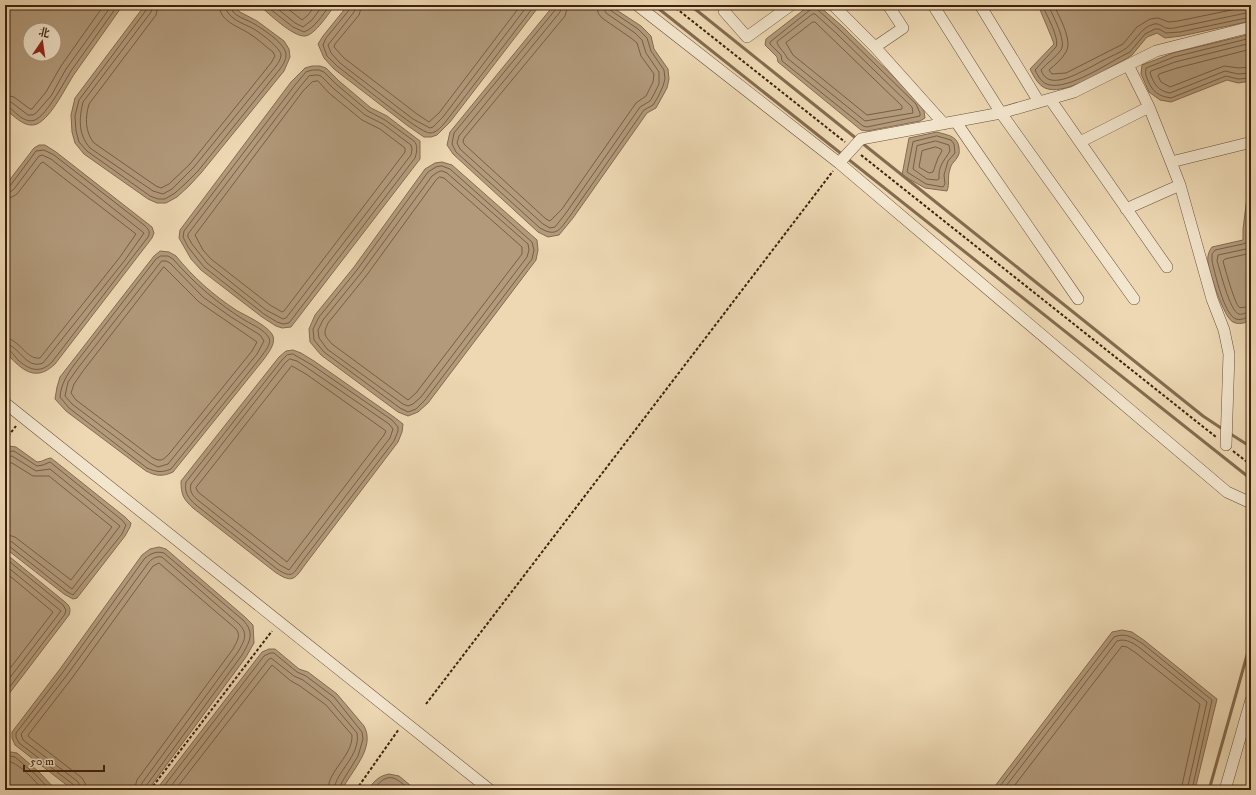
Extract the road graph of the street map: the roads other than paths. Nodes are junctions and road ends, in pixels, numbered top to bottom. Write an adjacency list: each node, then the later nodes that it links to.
1 (637, 5): 18 (street)
2 (791, 5): 7 (street)
3 (833, 5): 9 (street)
4 (888, 5): 9 (street)
5 (934, 5): 14 (street)
6 (980, 5): 12 (street)
7 (724, 11)
8 (1251, 27): 10 (street)
9 (875, 47): 15 (street)
10 (1128, 65): 11 (street); 13 (street)
11 (1050, 99): 12 (street); 16 (street)
12 (1039, 102): 14 (street)
13 (1149, 107): 16 (street); 19 (street)
14 (1001, 113): 15 (street); 24 (street)
15 (950, 123): 18 (street); 23 (street)
16 (1080, 142): 21 (street)
17 (1251, 143): 19 (street)
18 (849, 152): 27 (street)
19 (1171, 162): 20 (street)
20 (1180, 185): 21 (street); 26 (street)
21 (1126, 209): 22 (street)
22 (1167, 267)
23 (1078, 299)
24 (1134, 299)
25 (5, 403): 29 (street)
26 (1226, 436)
27 (1251, 503)
28 (1251, 700): 30 (street)
29 (490, 790)
30 (1225, 790)

